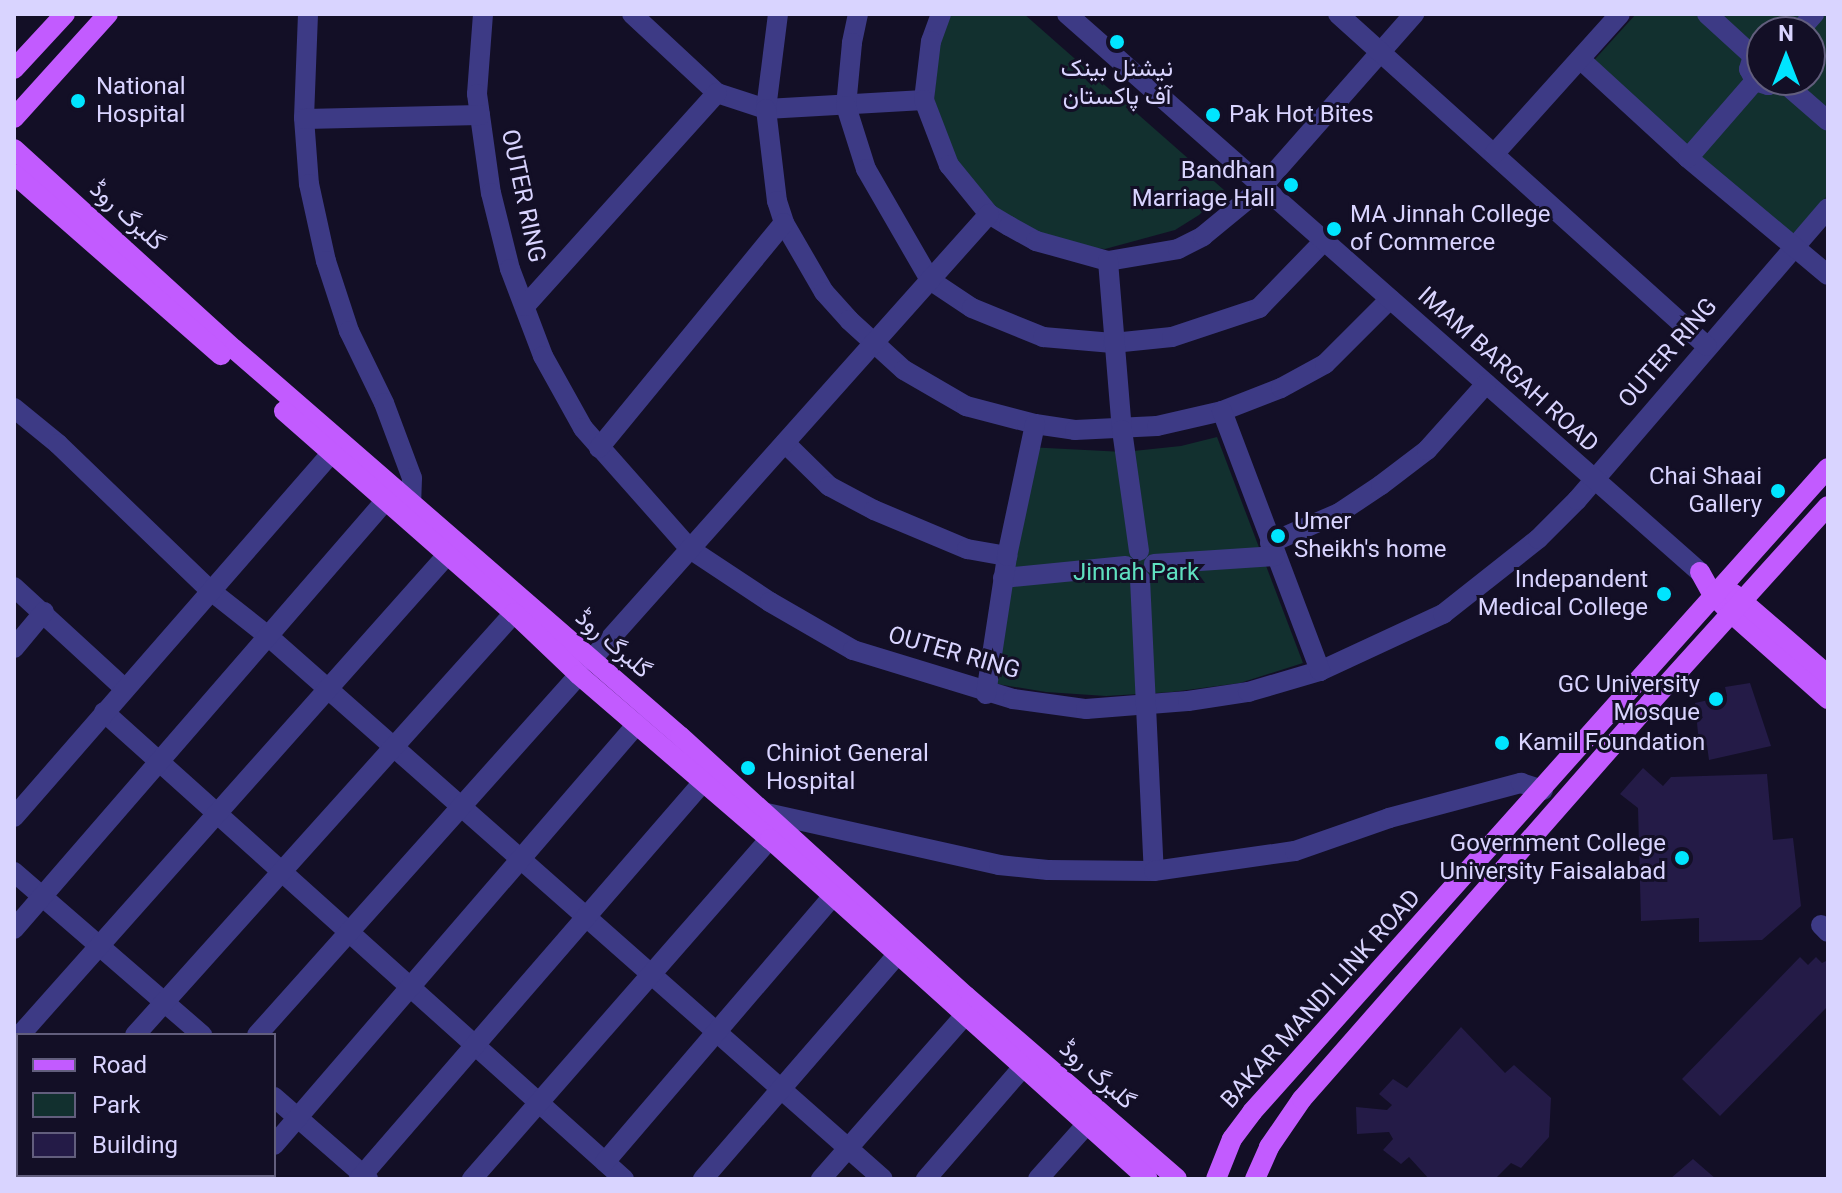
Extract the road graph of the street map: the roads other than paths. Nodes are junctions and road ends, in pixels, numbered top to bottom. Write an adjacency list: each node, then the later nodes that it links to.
1 (65, 14): 17 (main road)
2 (108, 14): 25 (main road)
3 (308, 14): 26 (street)
4 (483, 14): 24 (street, OUTER RING)
5 (632, 14): 19 (street)
6 (778, 14): 23 (street)
7 (858, 14): 22 (street)
8 (941, 14): 21 (street)
9 (1067, 14): 32 (street, IMAM BARGAH ROAD)
10 (1338, 14): 15 (street)
11 (1414, 14): 15 (street)
12 (1620, 14): 16 (street)
13 (1707, 14): 14 (street)
14 (1746, 44)
15 (1381, 52): 29 (street); 32 (street)
16 (1580, 59): 29 (street); 30 (street)
17 (14, 69)
18 (1746, 91): 30 (street)
19 (717, 93): 23 (street); 42 (street)
20 (1799, 96): 27 (street)
21 (924, 100): 22 (street); 34 (street)
22 (846, 106): 23 (street); 40 (street)
23 (766, 109): 35 (street)
24 (480, 115): 26 (street); 42 (street, OUTER RING)
25 (14, 118)
26 (305, 119): 58 (street)
27 (1828, 121)
28 (14, 149): 58 (main road, گلبرگ روڈ)
29 (1494, 154): 45 (street)
30 (1688, 158): 37 (street)
31 (14, 174): 53 (main road, گلبرگ روڈ)
32 (1261, 187): 36 (street, IMAM BARGAH ROAD); 38 (street)
33 (1828, 208): 37 (street, OUTER RING)
34 (989, 214): 38 (street); 40 (street)
35 (784, 223): 43 (street); 52 (street)
36 (1324, 241): 41 (street, IMAM BARGAH ROAD); 44 (street)
37 (1797, 246): 39 (street); 45 (street, OUTER RING)
38 (1108, 261): 44 (street)
39 (1828, 275)
40 (930, 280): 43 (street); 44 (street)
41 (1390, 299): 46 (street, IMAM BARGAH ROAD); 48 (street)
42 (525, 306): 52 (street, OUTER RING)
43 (874, 343): 49 (street); 51 (street)
44 (1113, 343): 50 (street)
45 (1707, 346): 55 (street, OUTER RING)
46 (1486, 384): 55 (street, IMAM BARGAH ROAD); 60 (street)
47 (14, 408): 68 (street)
48 (1222, 411): 50 (street); 60 (street)
49 (1035, 424): 50 (street); 62 (street)
50 (1122, 430): 63 (street)
51 (785, 443): 59 (street); 62 (street)
52 (599, 448): 59 (street, OUTER RING)
53 (332, 453): 56 (main road, گلبرگ روڈ); 68 (street)
54 (1828, 468): 67 (main road, BAKAR MANDI LINK ROAD)
55 (1594, 481): 64 (street, IMAM BARGAH ROAD); 75 (street, OUTER RING)
56 (386, 500): 58 (main road, گلبرگ روڈ); 72 (street)
57 (1828, 506): 69 (main road, BAKAR MANDI LINK ROAD)
58 (411, 512): 61 (main road, گلبرگ روڈ); 74 (main road, گلبرگ روڈ)
59 (690, 549): 74 (street); 79 (street, OUTER RING)
60 (1273, 550): 63 (street); 75 (street)
61 (447, 555): 71 (main road, گلبرگ روڈ); 78 (street)
62 (1007, 556): 65 (street)
63 (1139, 565): 65 (street); 81 (street)
64 (1700, 572): 67 (main road, IMAM BARGAH ROAD)
65 (1003, 578): 79 (street)
66 (14, 587): 70 (street)
67 (1718, 590): 69 (main road, IMAM BARGAH ROAD); 87 (main road, BAKAR MANDI LINK ROAD)
68 (211, 591): 72 (street); 77 (street)
69 (1736, 606): 76 (main road, IMAM BARGAH ROAD); 80 (main road, IMAM BARGAH ROAD); 135 (main road, BAKAR MANDI LINK ROAD)
70 (44, 612): 73 (street); 77 (street)
71 (514, 613): 74 (main road, گلبرگ روڈ); 84 (street)
72 (268, 636): 78 (street); 85 (street)
73 (14, 648)
74 (585, 667): 83 (main road, گلبرگ روڈ); 88 (street); 90 (main road, گلبرگ روڈ)
75 (1320, 671): 81 (street, OUTER RING)
76 (1828, 675)
77 (125, 689): 82 (street)
78 (328, 689): 84 (street); 91 (street)
79 (986, 694): 81 (street, OUTER RING)
80 (1828, 699)
81 (1144, 705): 95 (street)
82 (104, 712): 85 (street); 92 (street)
83 (637, 724): 86 (main road, گلبرگ روڈ); 94 (street)
84 (394, 747): 88 (street); 97 (street)
85 (159, 761): 91 (street); 98 (street)
86 (703, 782): 89 (main road, گلبرگ روڈ); 100 (street)
87 (1543, 790): 95 (street); 134 (main road, BAKAR MANDI LINK ROAD)
88 (461, 806): 94 (street); 102 (street)
89 (733, 807): 90 (street); 93 (main road, گلبرگ روڈ)
90 (761, 811): 95 (street); 133 (main road, گلبرگ روڈ)
91 (217, 813): 97 (street); 103 (street)
92 (14, 817)
93 (770, 839): 99 (main road, گلبرگ روڈ); 105 (street)
94 (521, 859): 100 (street); 106 (street)
95 (1154, 871)
96 (14, 872): 98 (street)
97 (282, 872): 102 (street); 107 (street)
98 (42, 897): 101 (street); 103 (street)
99 (832, 897): 104 (main road, گلبرگ روڈ); 109 (street)
100 (586, 916): 105 (street); 114 (street)
101 (14, 929)
102 (349, 932): 106 (street); 113 (street)
103 (99, 946): 107 (street); 110 (street)
104 (897, 955): 108 (main road, گلبرگ روڈ); 116 (street)
105 (650, 974): 109 (street); 118 (street)
106 (410, 987): 114 (street); 119 (street)
107 (164, 1002): 111 (street); 112 (street)
108 (964, 1016): 115 (main road, گلبرگ روڈ); 122 (street)
109 (716, 1031): 116 (street); 123 (street)
110 (22, 1033)
111 (137, 1033)
112 (200, 1033)
113 (259, 1033)
114 (475, 1045): 118 (street); 124 (street)
115 (1022, 1068): 120 (main road, گلبرگ روڈ); 130 (street)
116 (781, 1088): 122 (street); 127 (street)
117 (276, 1099): 119 (street)
118 (538, 1102): 123 (street); 125 (street)
119 (297, 1117): 121 (street); 124 (street)
120 (1087, 1124): 131 (street); 132 (main road, گلبرگ روڈ)
121 (276, 1143)
122 (849, 1148): 128 (street); 129 (street)
123 (605, 1162): 126 (street)
124 (364, 1178)
125 (472, 1179)
126 (624, 1179)
127 (703, 1179)
128 (821, 1179)
129 (883, 1179)
130 (926, 1179)
131 (1038, 1179)
132 (1148, 1179)
133 (1177, 1179)
134 (1216, 1179)
135 (1255, 1179)

